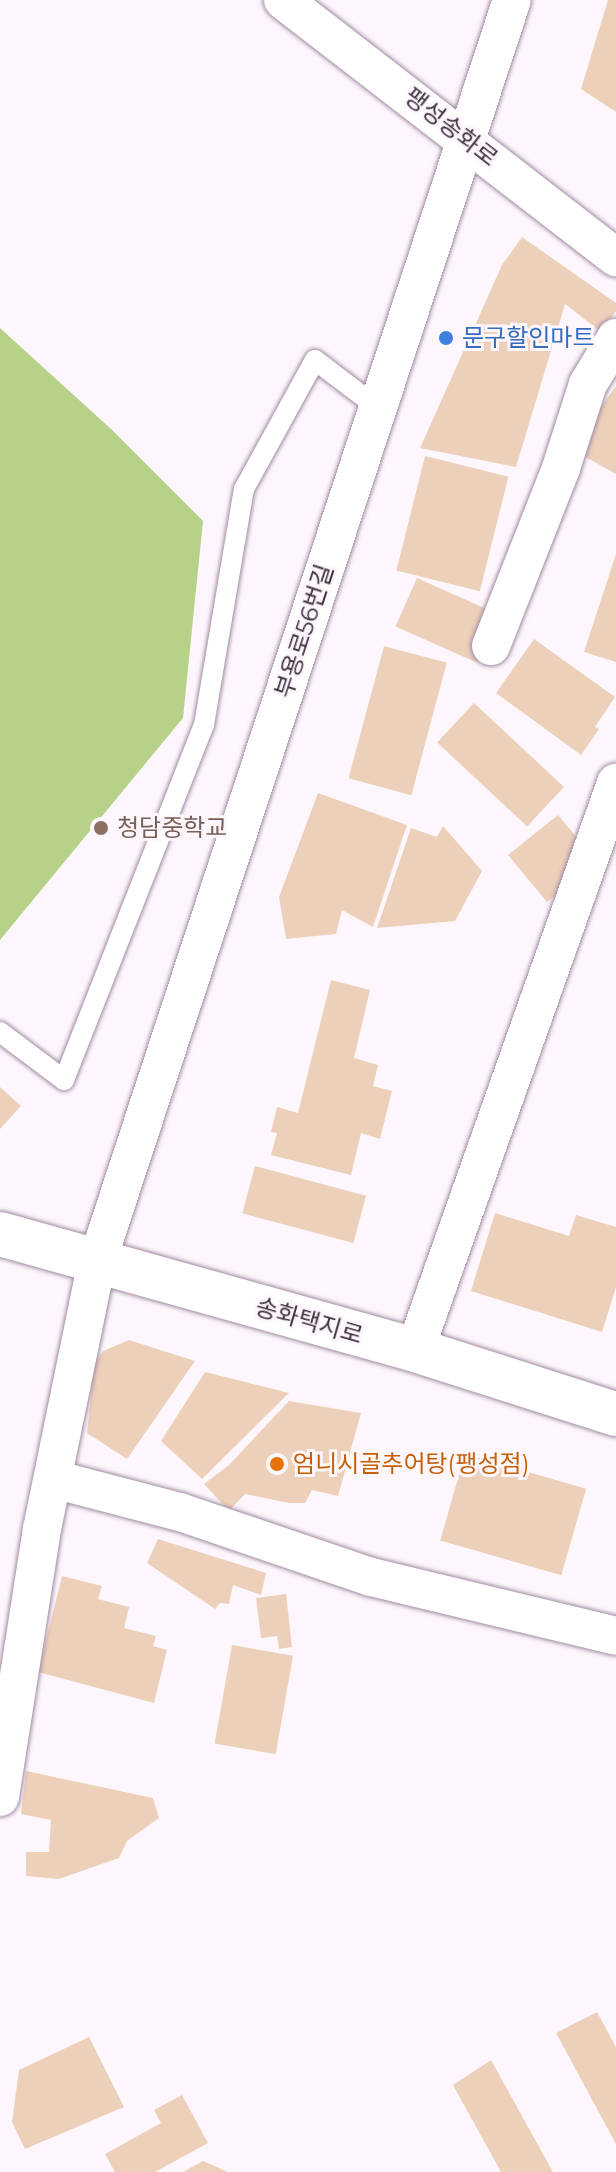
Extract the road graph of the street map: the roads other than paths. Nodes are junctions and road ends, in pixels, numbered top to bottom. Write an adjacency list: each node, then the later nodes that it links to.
1 (283, 0): 3 (street, 팽성송화로)
2 (512, 0): 3 (street, 부용로56번길)
3 (465, 137): 4 (street, 팽성송화로); 6 (street, 부용로56번길)
4 (616, 257)
5 (616, 338): 7 (street)
6 (377, 407): 9 (lane); 11 (street, 부용로56번길)
7 (491, 646)
8 (616, 783): 12 (street)
9 (0, 1032)
10 (0, 1234): 11 (street, 송화택지로)
11 (97, 1262): 12 (street, 송화택지로); 14 (street, 부용로56번길)
12 (415, 1350): 13 (street, 송화택지로)
13 (616, 1414)
14 (53, 1479): 15 (street); 16 (street, 부용로56번길)
15 (616, 1636)
16 (0, 1797)

